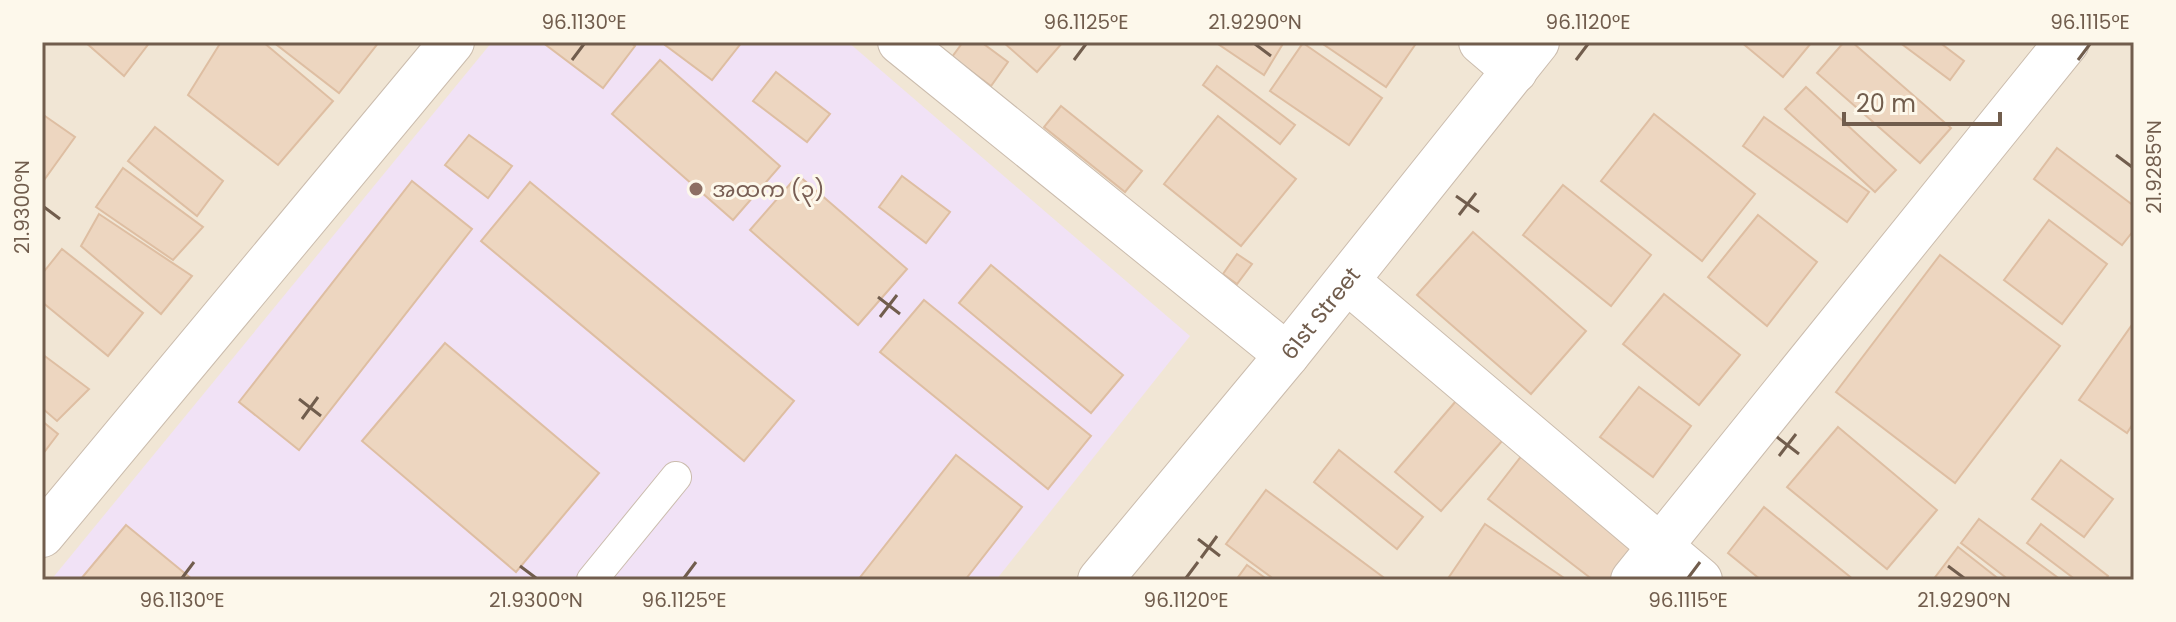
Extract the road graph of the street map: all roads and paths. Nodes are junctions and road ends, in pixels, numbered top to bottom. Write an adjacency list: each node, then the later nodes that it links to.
1 (452, 42): 9 (street)
2 (900, 42): 7 (street)
3 (1481, 42): 5 (street)
4 (2067, 42): 10 (street)
5 (1526, 56): 6 (street, 61st Street)
6 (1347, 281): 7 (street, 61st Street); 10 (street)
7 (1287, 355): 12 (street, 61st Street)
8 (676, 477): 11 (lane)
9 (42, 535)
10 (1646, 564): 13 (street)
11 (592, 580)
12 (1100, 580)
13 (1700, 580)

